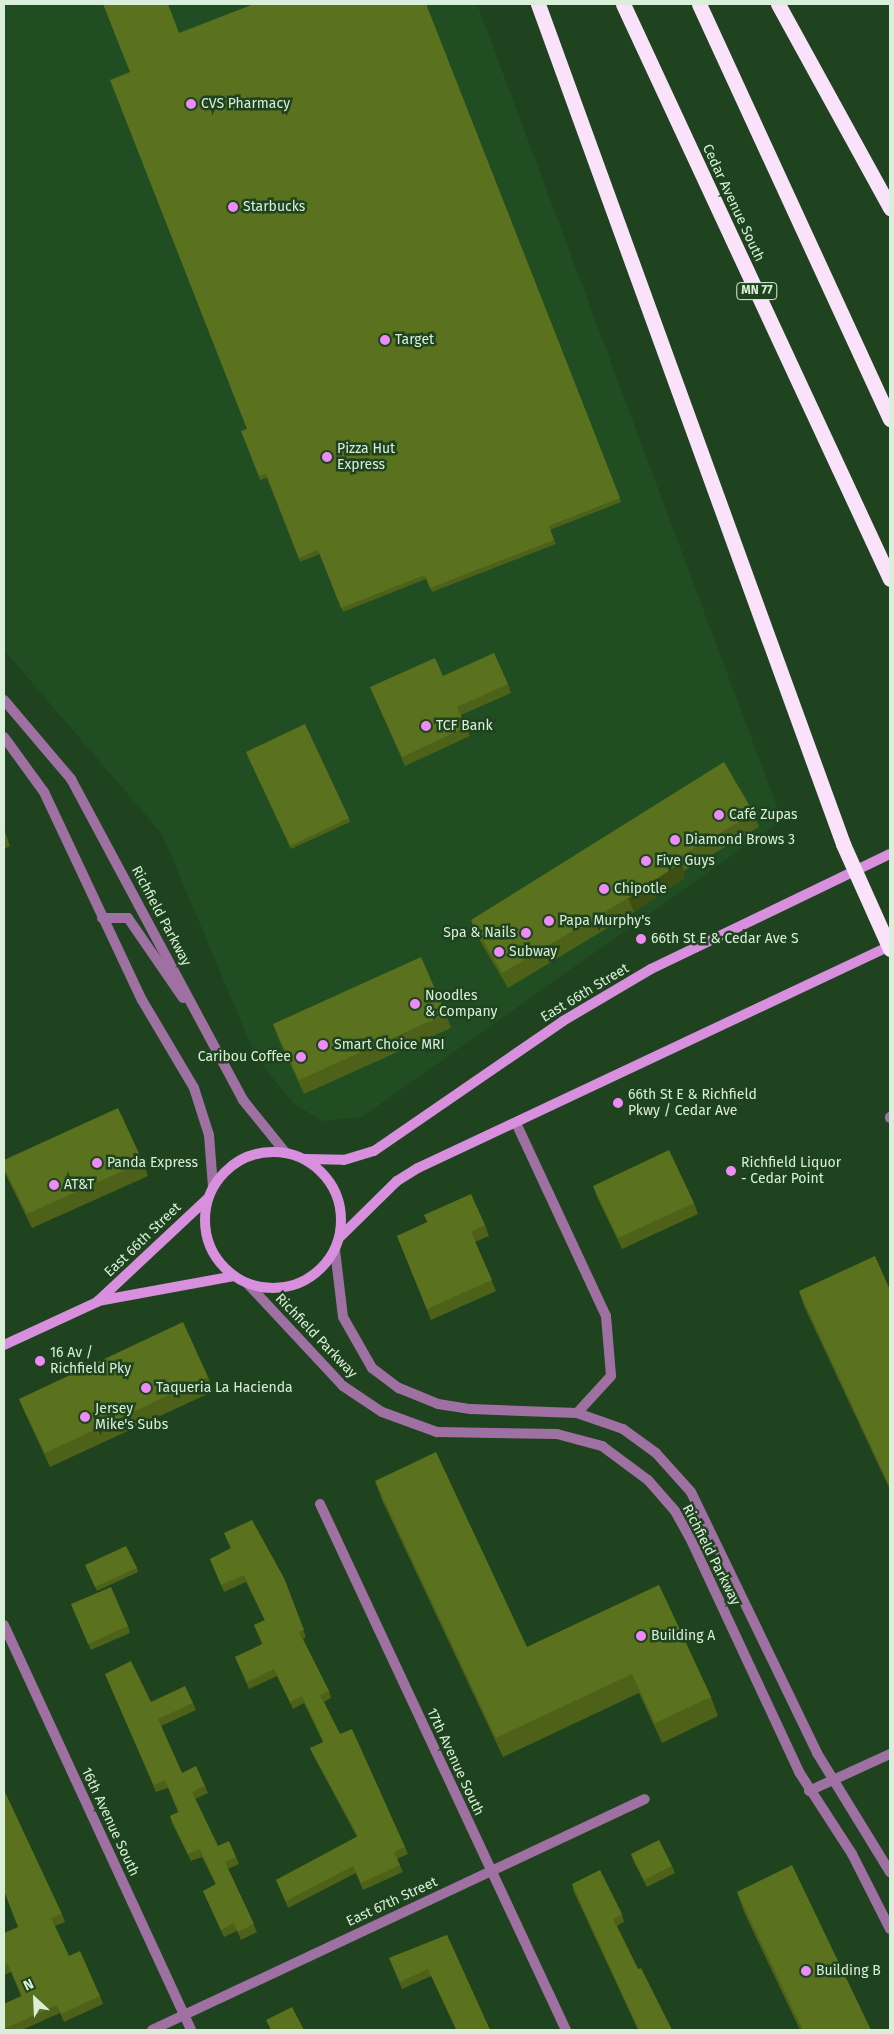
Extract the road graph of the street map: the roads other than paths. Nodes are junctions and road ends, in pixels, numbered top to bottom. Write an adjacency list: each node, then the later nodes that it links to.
1 (538, 4): 11 (highway)
2 (623, 4): 7 (highway, Cedar Avenue South / MN 77)
3 (698, 4): 6 (highway)
4 (778, 4): 5 (highway)
5 (890, 208)
6 (890, 419)
7 (890, 579)
8 (4, 700): 14 (street, Richfield Parkway)
9 (4, 737): 12 (street)
10 (890, 854): 11 (main road, East 66th Street)
11 (856, 871): 13 (highway); 17 (main road, East 66th Street)
12 (102, 918): 14 (street); 18 (street)
13 (890, 947): 15 (main road)
14 (197, 1014): 16 (street, Richfield Parkway)
15 (516, 1123): 20 (main road); 26 (street)
16 (286, 1152): 17 (main road); 18 (main road)
17 (305, 1159): 20 (main road)
18 (213, 1187): 19 (main road)
19 (208, 1198): 22 (main road); 24 (main road, East 66th Street)
20 (340, 1237): 21 (main road)
21 (335, 1250): 23 (main road); 26 (street, Richfield Parkway)
22 (234, 1276): 23 (main road); 24 (main road, East 66th Street)
23 (247, 1283): 31 (street, Richfield Parkway)
24 (97, 1302): 25 (main road, East 66th Street)
25 (4, 1345)
26 (577, 1413): 30 (street, Richfield Parkway)
27 (320, 1504): 33 (street, 17th Avenue South)
28 (4, 1625): 36 (street, 16th Avenue South)
29 (890, 1754): 30 (street)
30 (833, 1780): 31 (street); 34 (street, Richfield Parkway)
31 (809, 1790): 35 (street, Richfield Parkway)
32 (645, 1799): 33 (street, East 67th Street)
33 (491, 1871): 36 (street, East 67th Street); 39 (street, 17th Avenue South)
34 (890, 1872)
35 (890, 1929)
36 (184, 2015): 37 (street, East 67th Street); 38 (street, 16th Avenue South)
37 (152, 2030)
38 (191, 2030)
39 (566, 2030)

